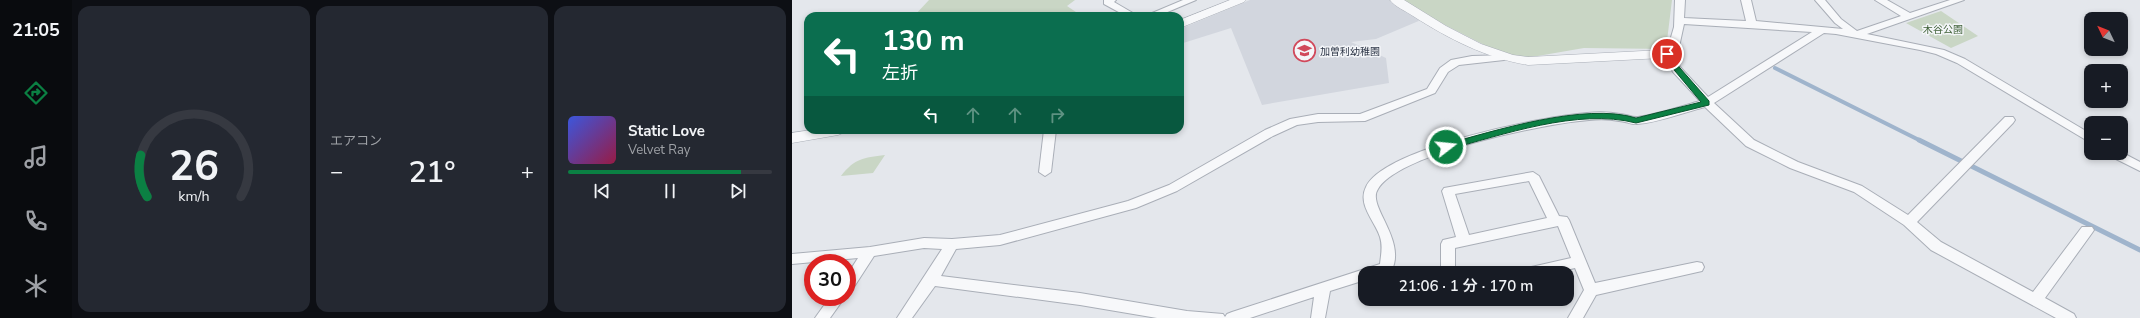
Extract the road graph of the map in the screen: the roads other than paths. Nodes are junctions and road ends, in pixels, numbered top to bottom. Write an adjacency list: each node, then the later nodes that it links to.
1 (1111, 0): 10 (street)
2 (1191, 0): 11 (street)
3 (1240, 0): 14 (street)
4 (1396, 0): 19 (street)
5 (1680, 0): 13 (street)
6 (1746, 0): 15 (street)
7 (1820, 0): 17 (street)
8 (1880, 0): 12 (street)
9 (1954, 1): 12 (street)
10 (1126, 12)
11 (1160, 12)
12 (1909, 17): 17 (street)
13 (1680, 21): 15 (street); 18 (street)
14 (1184, 22)
15 (1752, 24): 16 (street)
16 (1823, 29): 17 (street); 20 (street)
17 (1857, 34): 24 (street)
18 (1665, 54): 19 (street); 20 (street)
19 (1504, 57): 33 (street)
20 (1706, 103): 30 (street); 37 (street)
21 (2010, 120): 30 (street)
22 (815, 134): 25 (street)
23 (1050, 134): 28 (street)
24 (2084, 135)
25 (792, 138)
26 (2127, 160): 27 (street)
27 (2140, 167)
28 (1045, 172)
29 (1555, 222): 32 (street); 32 (street); 36 (street)
30 (1909, 222): 46 (street)
31 (2087, 230): 46 (street)
32 (1464, 241): 38 (street)
33 (952, 244): 34 (street); 43 (street)
34 (870, 252): 35 (street); 41 (street)
35 (792, 259)
36 (1579, 262): 39 (street); 45 (street)
37 (1386, 266)
38 (1448, 266)
39 (1560, 266)
40 (1697, 267): 45 (street)
41 (856, 273)
42 (1358, 276): 44 (street)
43 (931, 280): 49 (street); 50 (street)
44 (1323, 288): 51 (street); 52 (street)
45 (1591, 290): 53 (street)
46 (2035, 300): 54 (street)
47 (831, 306): 48 (street)
48 (822, 318)
49 (904, 318)
50 (1218, 318)
51 (1232, 318)
52 (1318, 318)
53 (1575, 318)
54 (2069, 318)

